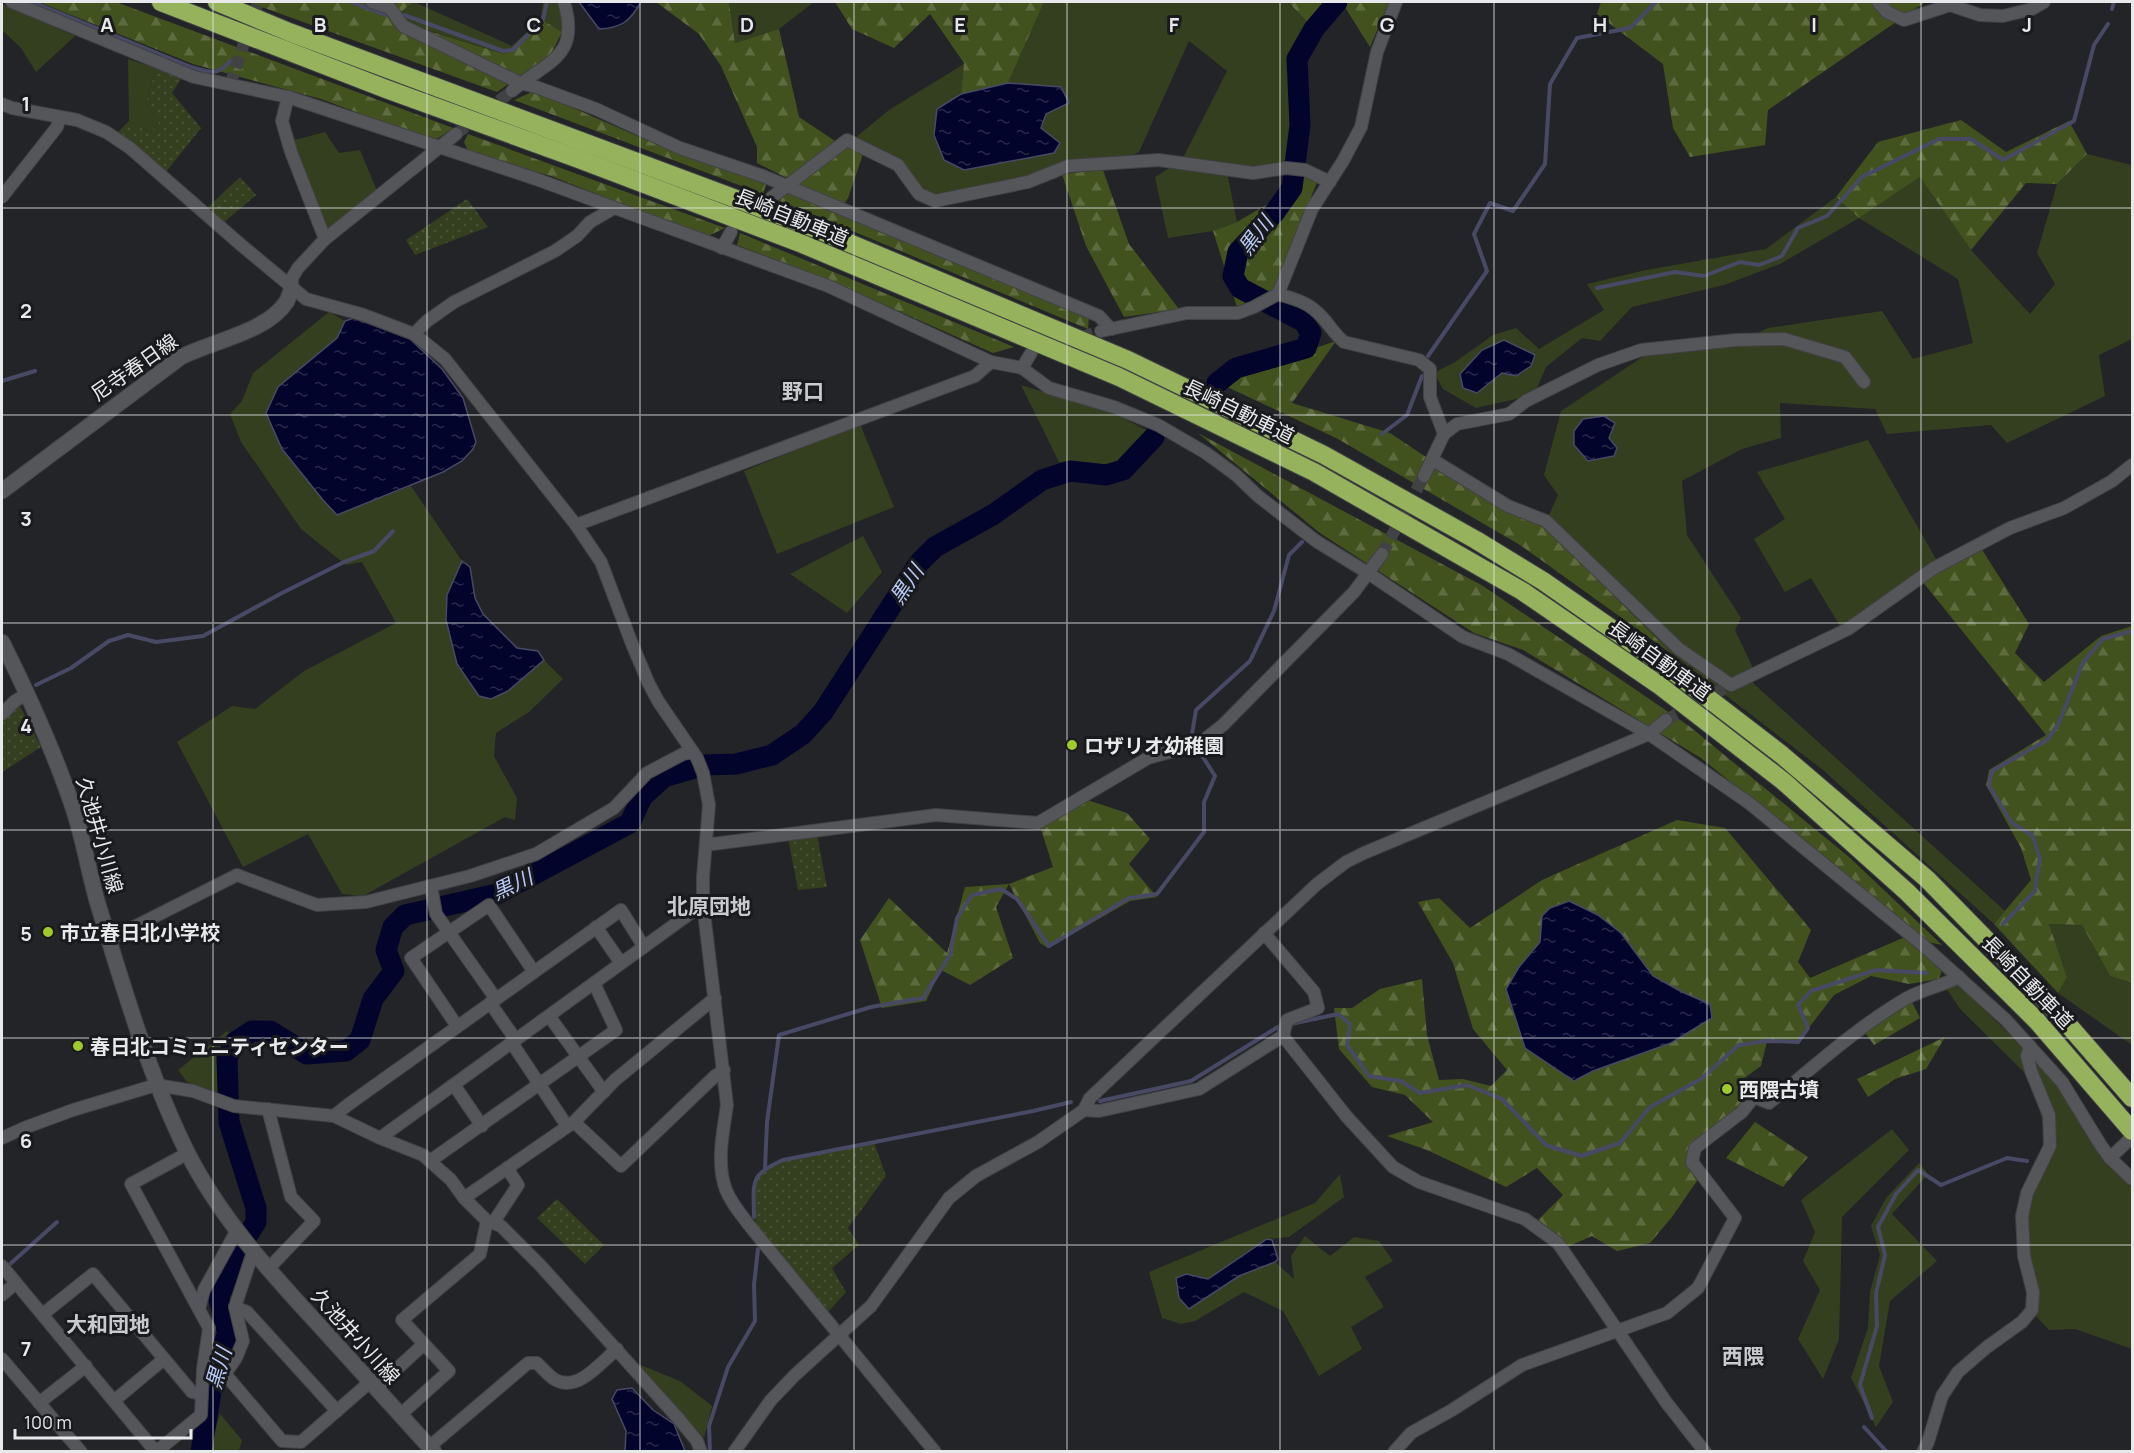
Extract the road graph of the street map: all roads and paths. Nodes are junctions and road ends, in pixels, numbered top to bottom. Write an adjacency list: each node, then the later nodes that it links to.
1 (12, 2): 10 (street)
2 (161, 2): 75 (highway, 長崎自動車道)
3 (217, 2): 69 (highway, 長崎自動車道)
4 (372, 2): 9 (street)
5 (564, 2): 9 (street)
6 (1396, 2): 15 (street)
7 (1878, 2): 8 (street)
8 (2044, 2)
9 (516, 87): 16 (street)
10 (288, 97): 14 (street); 21 (street)
11 (2, 104): 12 (street)
12 (60, 117): 17 (street); 23 (street)
13 (456, 134): 14 (street)
14 (439, 147): 19 (street); 21 (street)
15 (1330, 182): 16 (street); 24 (street)
16 (786, 187): 18 (street); 24 (street)
17 (2, 197)
18 (771, 198)
19 (614, 208): 22 (street); 25 (street)
20 (731, 232): 22 (street)
21 (325, 239): 23 (street)
22 (722, 248): 27 (street)
23 (292, 288): 25 (street); 34 (street, 尼寺春日線)
24 (1278, 294): 30 (street)
25 (414, 334): 35 (street)
26 (1031, 353): 28 (street)
27 (991, 362): 28 (street); 35 (street)
28 (1022, 368): 37 (street)
29 (1864, 382): 30 (street)
30 (1444, 434): 31 (street)
31 (1432, 460): 32 (street); 33 (street)
32 (2133, 465)
33 (1424, 476)
34 (2, 491)
35 (576, 525): 43 (street)
36 (1382, 554): 37 (street)
37 (1368, 573): 42 (street); 44 (street)
38 (2, 642): 39 (street, 久池井小川線)
39 (28, 693): 40 (street); 50 (street, 久池井小川線)
40 (2, 714)
41 (1666, 720): 42 (street)
42 (1648, 734): 49 (street); 54 (street)
43 (695, 755): 44 (street); 45 (street)
44 (707, 843): 46 (street)
45 (431, 886): 48 (street); 50 (street)
46 (703, 904): 51 (street); 56 (street)
47 (596, 927): 51 (street); 52 (street); 53 (street)
48 (449, 932): 53 (street); 57 (street); 59 (street)
49 (1264, 933): 60 (street); 71 (street)
50 (110, 939): 66 (street, 久池井小川線)
51 (644, 946): 52 (street)
52 (621, 963): 55 (street)
53 (534, 972): 57 (street)
54 (1959, 977): 62 (street); 94 (street)
55 (594, 983): 58 (street); 63 (street)
56 (715, 998): 64 (street); 68 (street)
57 (493, 1001): 59 (street); 61 (street)
58 (549, 1016): 61 (street); 63 (street)
59 (457, 1026): 72 (street)
60 (1283, 1036): 71 (street); 94 (street)
61 (514, 1041): 65 (street); 67 (street)
62 (2030, 1046): 80 (street); 115 (street)
63 (579, 1056): 65 (street); 68 (street)
64 (724, 1070): 73 (street); 95 (street)
65 (540, 1084): 73 (street); 74 (street)
66 (156, 1085): 70 (street); 77 (street); 79 (street, 久池井小川線)
67 (454, 1085): 74 (street); 78 (street)
68 (604, 1092): 73 (street)
69 (2133, 1098)
70 (268, 1109): 72 (street); 88 (street)
71 (1084, 1110): 95 (street)
72 (334, 1116): 78 (street)
73 (571, 1124): 82 (street)
74 (482, 1126): 81 (street)
75 (2133, 1131)
76 (2133, 1137): 80 (street)
77 (2, 1138)
78 (380, 1138): 81 (street)
79 (188, 1153): 86 (street, 久池井小川線); 92 (street)
80 (2114, 1153): 83 (street)
81 (430, 1161): 84 (street)
82 (507, 1168): 84 (street); 85 (street)
83 (2133, 1179)
84 (465, 1198): 85 (street)
85 (490, 1222): 96 (street); 97 (street)
86 (245, 1242): 88 (street, 久池井小川線); 91 (street); 92 (street)
87 (2, 1266): 89 (street)
88 (268, 1269): 101 (street, 久池井小川線)
89 (16, 1283): 90 (street); 93 (street)
90 (2, 1294)
91 (235, 1307): 105 (street); 105 (street)
92 (199, 1309): 102 (street)
93 (43, 1314): 99 (street); 100 (street)
94 (1617, 1331): 113 (street); 114 (street)
95 (839, 1336): 111 (street); 112 (street)
96 (424, 1344): 101 (street); 106 (street)
97 (617, 1348): 107 (street); 110 (street)
98 (2, 1359): 104 (street)
99 (164, 1359): 102 (street); 103 (street)
100 (86, 1366): 103 (street); 104 (street)
101 (373, 1385): 105 (street); 106 (street, 久池井小川線)
102 (201, 1394): 109 (street)
103 (115, 1400): 109 (street)
104 (39, 1403): 108 (street)
105 (337, 1411)
106 (400, 1415): 107 (street, 久池井小川線)
107 (431, 1449)
108 (81, 1452)
109 (156, 1452)
110 (701, 1452)
111 (734, 1452)
112 (935, 1452)
113 (1394, 1452)
114 (1705, 1452)
115 (1923, 1452)

